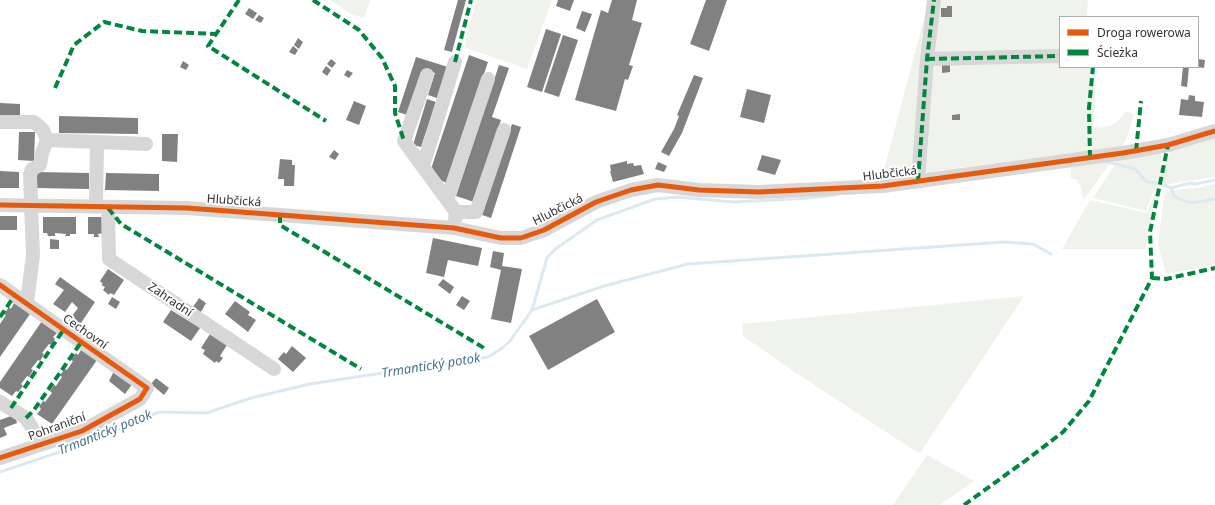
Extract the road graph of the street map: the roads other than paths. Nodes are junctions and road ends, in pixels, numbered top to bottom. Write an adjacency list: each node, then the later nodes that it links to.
1 (934, 0): 3 (street)
2 (1059, 56): 3 (street)
3 (927, 59): 14 (street)
4 (455, 62): 13 (street)
5 (427, 75): 13 (street)
6 (488, 79): 15 (street)
7 (0, 122): 10 (street)
8 (504, 130): 19 (street)
9 (1215, 131): 14 (street, Hlubčická)
10 (47, 140): 11 (street); 17 (street)
11 (97, 143): 12 (street); 18 (street)
12 (146, 144)
13 (423, 166): 15 (street)
14 (918, 181): 20 (street, Hlubčická)
15 (447, 200): 19 (street)
16 (0, 205): 17 (street, Hlubčická)
17 (31, 206): 18 (street, Hlubčická); 22 (street)
18 (102, 208): 20 (street, Hlubčická); 23 (street, Zahradní)
19 (456, 212): 20 (street)
20 (454, 228)
21 (0, 285): 22 (street, Cechovní)
22 (27, 302): 24 (street, Cechovní)
23 (274, 369)
24 (140, 399): 26 (street, Pohraniční)
25 (0, 402): 26 (street)
26 (42, 444): 27 (street, Pohraniční)
27 (0, 458)

